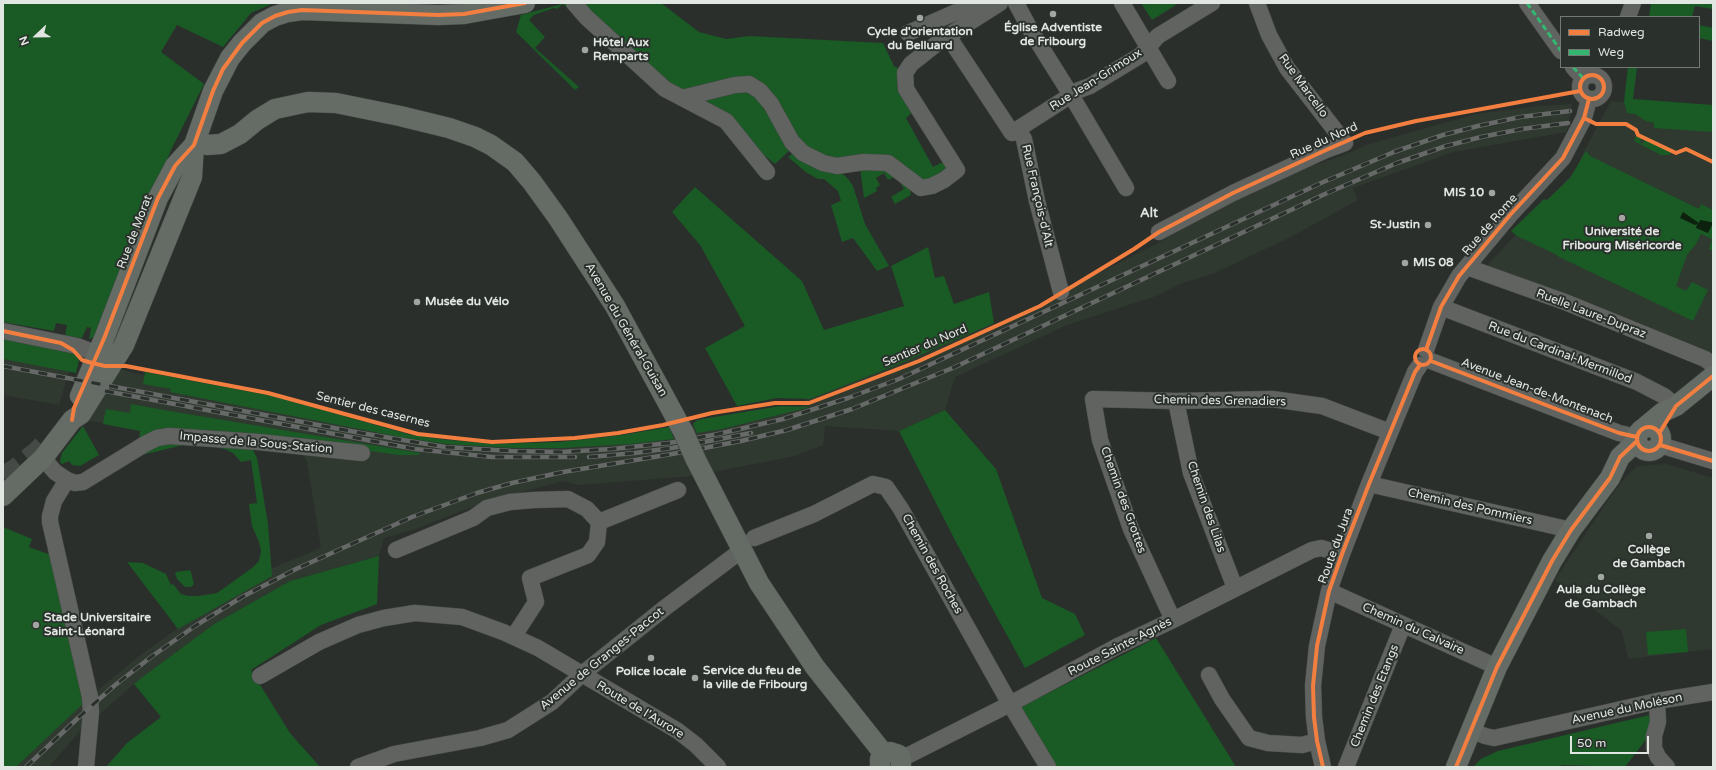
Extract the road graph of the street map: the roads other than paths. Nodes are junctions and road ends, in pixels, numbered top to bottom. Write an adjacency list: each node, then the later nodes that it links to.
1 (525, 3): 23 (main road)
2 (574, 3): 20 (street)
3 (977, 3): 12 (street)
4 (1000, 3): 13 (street)
5 (1016, 3): 19 (street)
6 (1122, 3): 14 (street)
7 (1212, 3): 14 (street, Rue Jean-Grimoux)
8 (1258, 3): 24 (street, Rue Marcello)
9 (1527, 3): 15 (street)
10 (1633, 3): 11 (street)
11 (1628, 16)
12 (908, 33)
13 (948, 36): 20 (street); 22 (street, Rue François-d'Alt)
14 (1148, 47): 18 (street); 19 (street, Rue Jean-Grimoux)
15 (1560, 50)
16 (1603, 72): 17 (street); 21 (street)
17 (1578, 73): 21 (street)
18 (1168, 80)
19 (1071, 95): 22 (street, Rue Jean-Grimoux); 26 (street)
20 (682, 98): 25 (street)
21 (1589, 99): 28 (street, Rue de Rome)
22 (1018, 129): 29 (street, Rue François-d'Alt)
23 (195, 142): 32 (main road); 39 (main road); 51 (main road, Avenue du Général-Guisan, bridge)
24 (1345, 143): 27 (street, Rue du Nord)
25 (768, 172)
26 (1126, 188)
27 (1159, 232)
28 (1467, 267): 30 (street, Rue de Rome); 34 (street, Ruelle Laure-Dupraz)
29 (1061, 292)
30 (1441, 307): 33 (street, Rue de Rome); 38 (street, Rue du Cardinal-Mermillod)
31 (3, 331): 32 (street)
32 (105, 349): 39 (main road)
33 (1425, 358): 40 (street, Route du Jura); 41 (street, Avenue Jean-de-Montenach)
34 (1713, 364)
35 (1713, 376): 38 (main road)
36 (1093, 399): 37 (street, Chemin des Grenadiers); 56 (street, Chemin des Grottes)
37 (1176, 400): 40 (street, Chemin des Grenadiers); 54 (street, Chemin des Lilas)
38 (1676, 406): 41 (main road)
39 (72, 420): 43 (main road)
40 (1390, 432): 46 (street, Route du Jura)
41 (1647, 439): 44 (street, Avenue Jean-de-Montenach); 50 (main road)
42 (362, 453): 45 (street, Impasse de la Sous-Station)
43 (43, 458): 45 (street); 48 (main road)
44 (1713, 461)
45 (67, 480): 69 (street)
46 (1369, 484): 50 (street, Chemin des Pommiers); 53 (street, Route du Jura)
47 (678, 490): 49 (street)
48 (3, 496)
49 (598, 522): 52 (street); 58 (street)
50 (1571, 530): 59 (main road)
51 (748, 544): 60 (street, Avenue de Granges-Paccot); 65 (street, Chemin des Roches); 68 (main road, Avenue du Général-Guisan)
52 (396, 550)
53 (1342, 554): 54 (street, Route Sainte-Agnès); 55 (street, Route du Jura)
54 (1235, 588): 56 (street, Route Sainte-Agnès)
55 (1329, 591): 57 (street, Chemin du Calvaire); 67 (street, Route du Jura)
56 (1173, 620): 65 (street, Route Sainte-Agnès)
57 (1403, 625): 59 (street, Chemin du Calvaire); 74 (street, Chemin des Etangs)
58 (514, 636): 60 (street, Route de l'Aurore); 62 (street, Route de l'Aurore)
59 (1497, 667): 66 (main road)
60 (581, 675): 70 (street, Avenue de Granges-Paccot); 71 (street, Route de l'Aurore)
61 (1209, 675): 67 (street)
62 (260, 676)
63 (1713, 692): 64 (street, Avenue du Moléson)
64 (1657, 701): 66 (street, Avenue du Moléson); 76 (street)
65 (1010, 704): 68 (street, Route Sainte-Agnès); 72 (street, Chemin des Roches)
66 (1471, 730): 75 (main road)
67 (1317, 741): 73 (street, Route du Jura)
68 (892, 762)
69 (86, 767)
70 (358, 767)
71 (718, 767)
72 (1048, 767)
73 (1323, 767)
74 (1346, 767)
75 (1456, 767)
76 (1667, 767)

